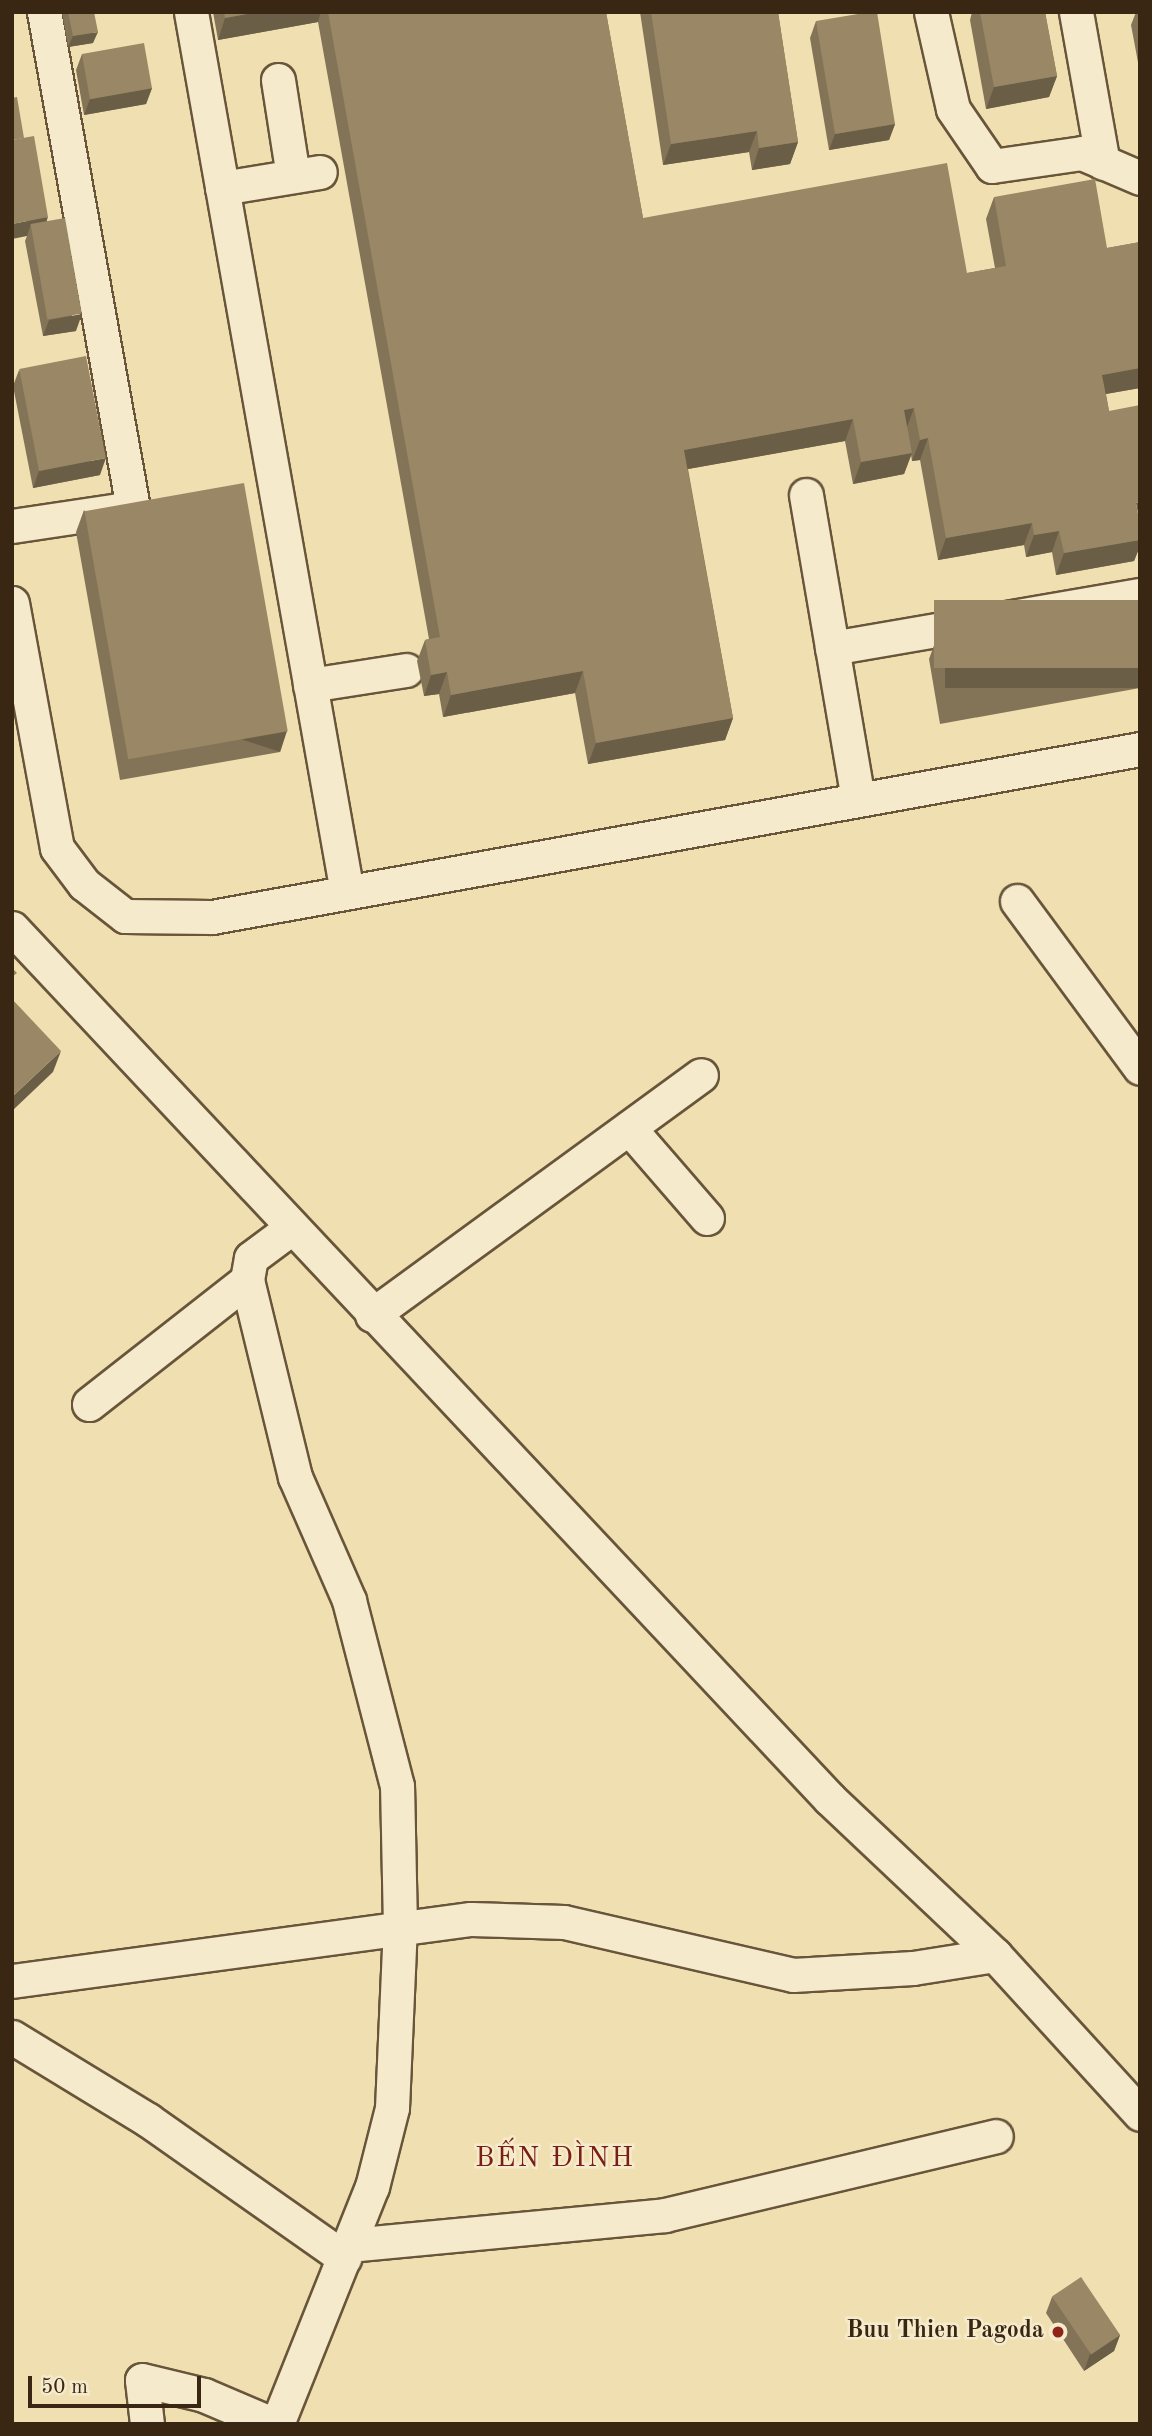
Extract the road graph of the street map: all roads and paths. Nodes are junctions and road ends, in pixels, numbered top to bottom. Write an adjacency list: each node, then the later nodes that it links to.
1 (44, 12): 10 (street)
2 (191, 12): 8 (street)
3 (930, 12): 6 (street)
4 (1076, 12): 6 (street)
5 (278, 80): 8 (street)
6 (1103, 163): 7 (street)
7 (1140, 178)
8 (222, 188): 15 (street)
9 (806, 495): 13 (street)
10 (12, 526)
11 (1140, 595): 13 (street)
12 (12, 603): 18 (street)
13 (832, 648): 17 (street)
14 (406, 670): 15 (street)
15 (310, 685): 18 (street)
16 (1140, 749): 17 (street)
17 (858, 800): 18 (street)
18 (347, 892)
19 (1017, 901): 21 (street)
20 (12, 928): 25 (street)
21 (1140, 1068)
22 (701, 1075): 23 (street)
23 (629, 1128): 24 (street); 27 (street)
24 (707, 1218)
25 (290, 1229): 26 (street); 27 (street)
26 (247, 1280): 28 (street); 29 (street)
27 (372, 1315): 30 (street)
28 (89, 1404)
29 (400, 1927): 30 (street); 31 (street); 35 (street)
30 (995, 1955): 33 (street)
31 (12, 1980)
32 (12, 2037): 35 (street)
33 (1140, 2114)
34 (996, 2136): 35 (street)
35 (346, 2252): 38 (street)
36 (146, 2424): 37 (street)
37 (272, 2424)
38 (277, 2424)

